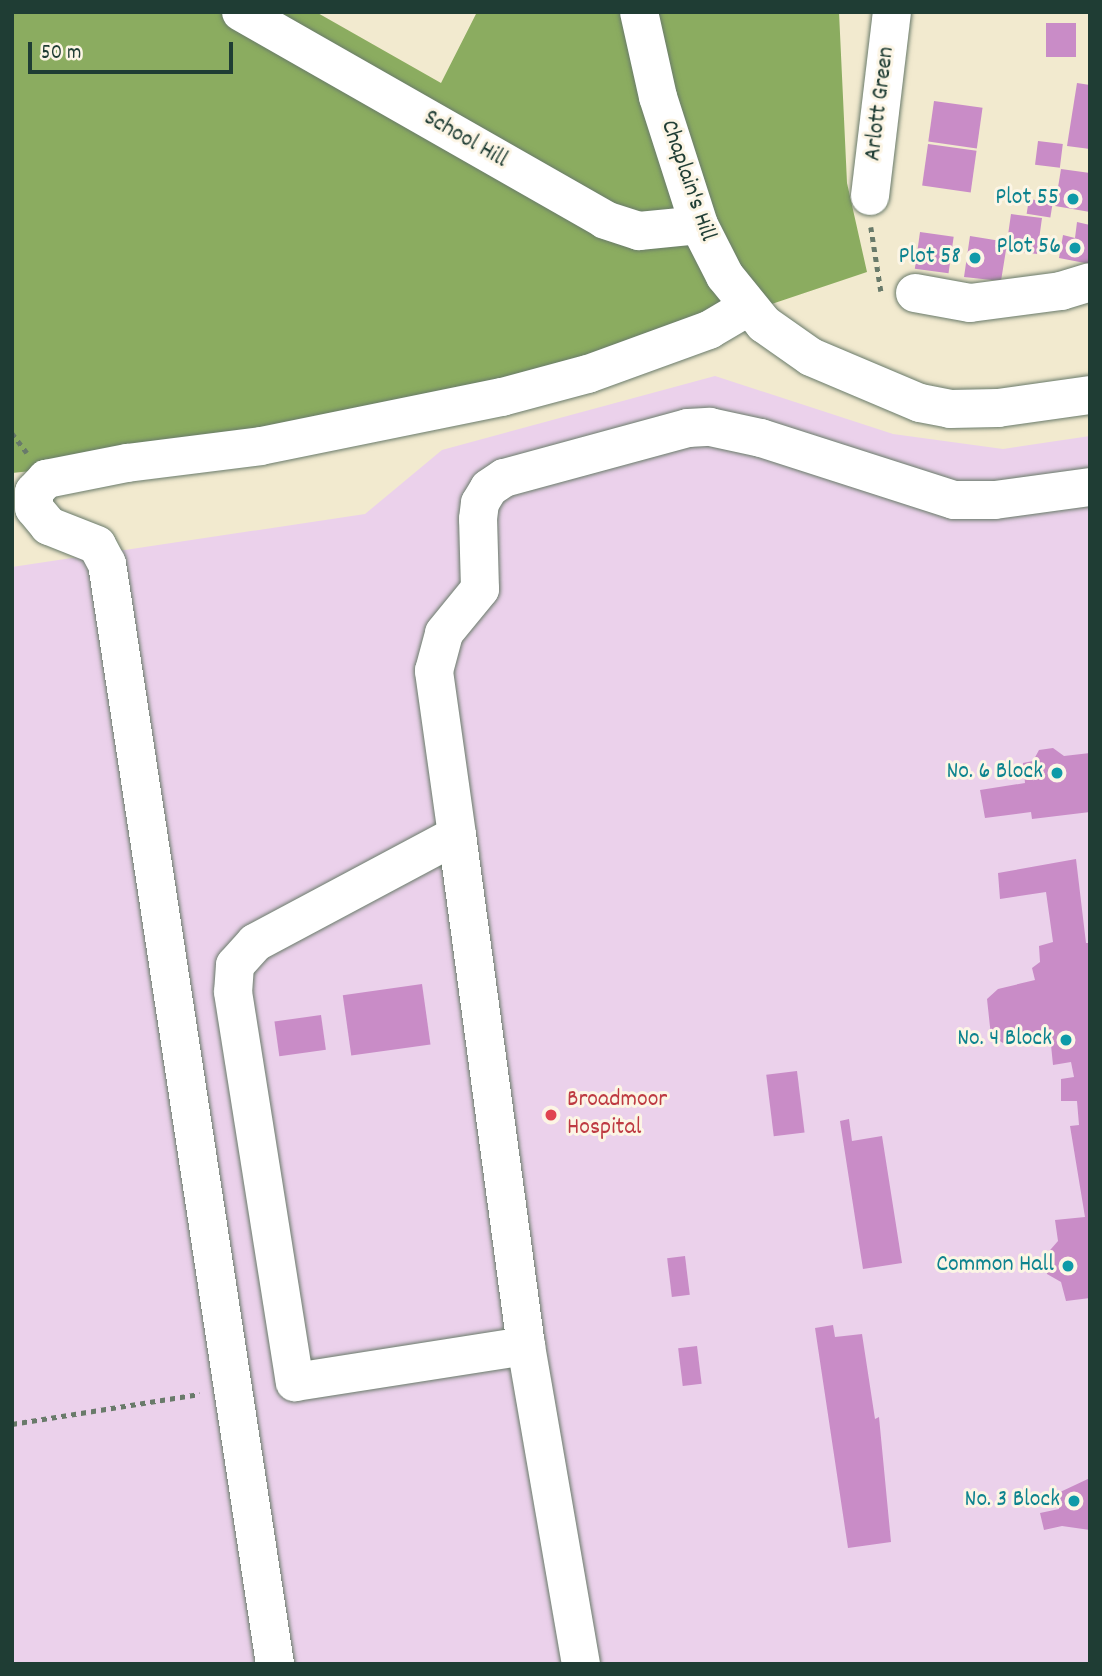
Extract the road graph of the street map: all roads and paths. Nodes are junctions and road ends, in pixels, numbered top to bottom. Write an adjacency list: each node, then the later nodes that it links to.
1 (241, 12): 5 (street, School Hill)
2 (639, 12): 5 (street, Chaplain's Hill)
3 (892, 12): 4 (street, Arlott Green)
4 (870, 196)
5 (699, 225): 8 (street, Chaplain's Hill)
6 (1090, 282): 7 (street)
7 (915, 293)
8 (748, 307): 9 (street, Chaplain's Hill); 13 (street)
9 (1090, 395)
10 (1090, 487): 11 (street)
11 (457, 835): 12 (street); 12 (street)
12 (526, 1346): 16 (street)
13 (230, 1381): 14 (path); 15 (street)
14 (12, 1424)
15 (275, 1664)
16 (580, 1664)

